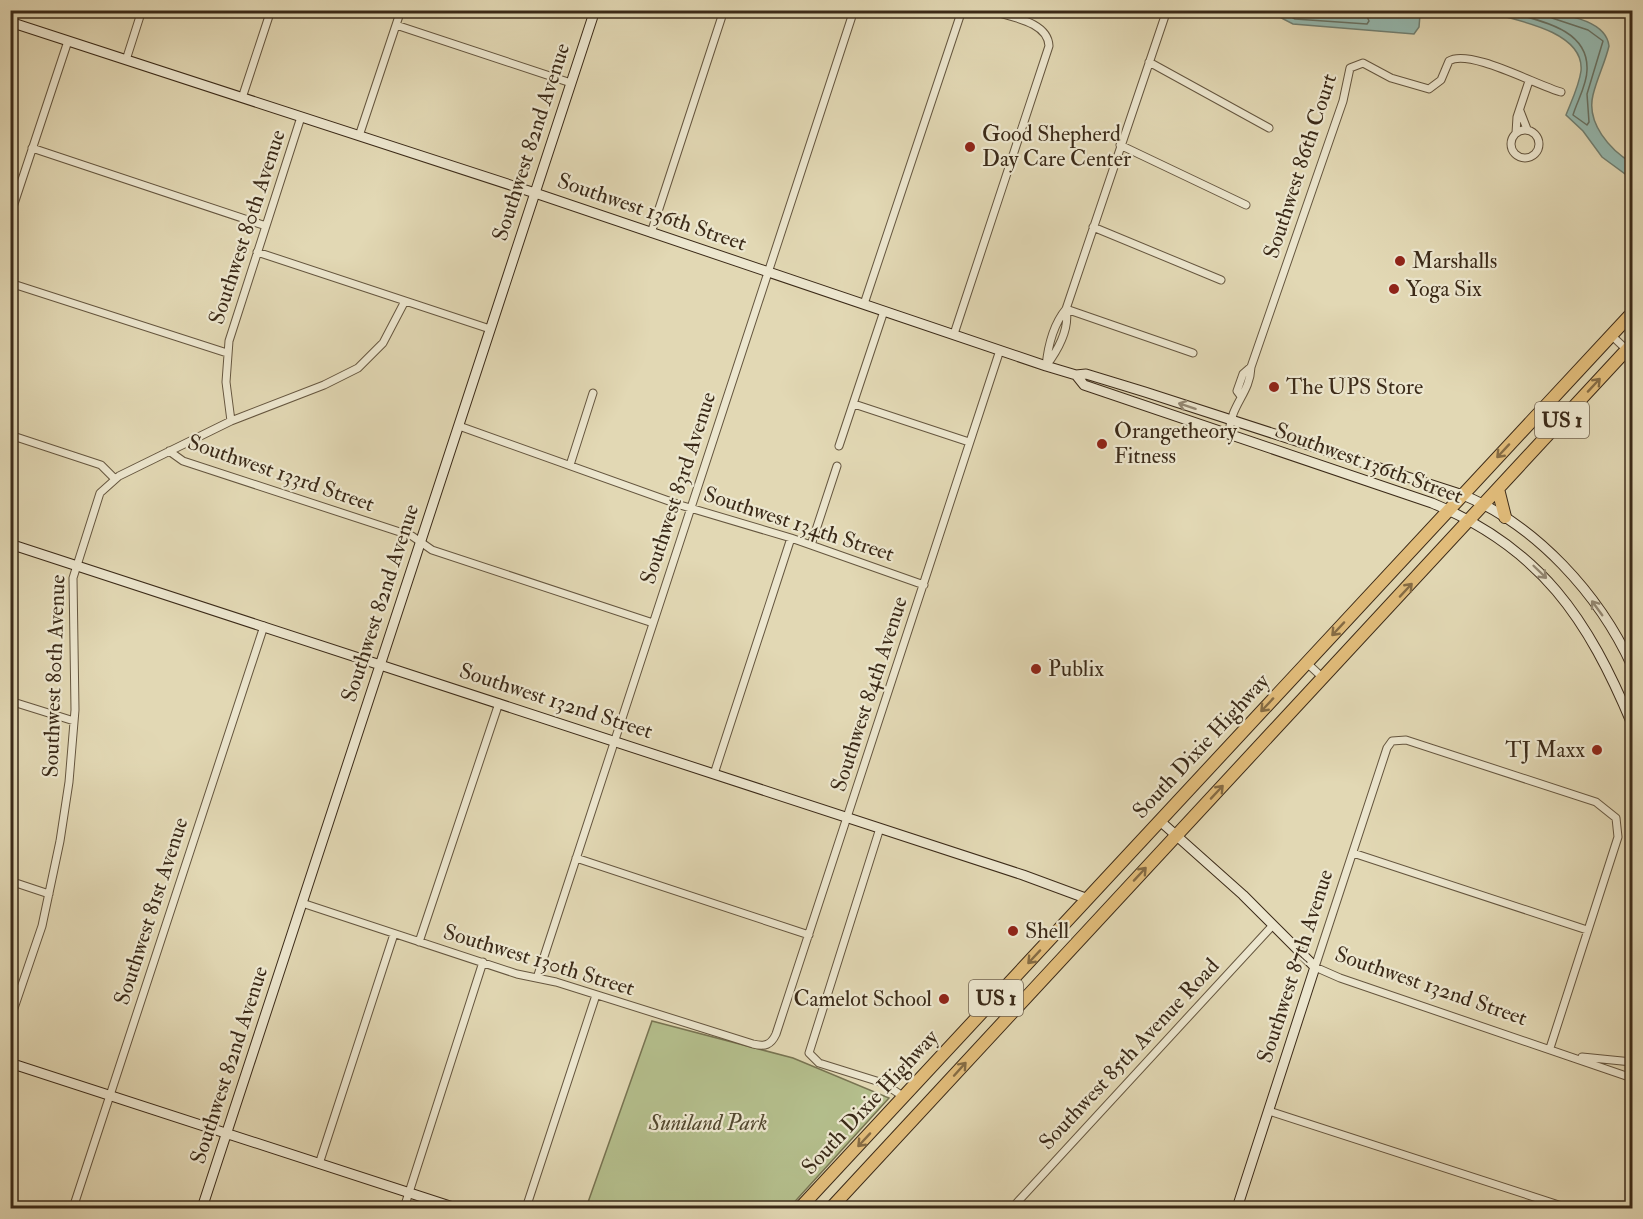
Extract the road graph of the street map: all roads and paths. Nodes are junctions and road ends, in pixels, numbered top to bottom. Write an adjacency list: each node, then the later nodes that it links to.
1 (12, 10): 11 (street)
2 (142, 10): 15 (street)
3 (271, 10): 20 (street)
4 (401, 10): 13 (street)
5 (595, 10): 18 (street, Southwest 82nd Avenue)
6 (724, 10): 34 (street)
7 (854, 10): 36 (street, Southwest 83rd Avenue)
8 (962, 10): 40 (street)
9 (990, 10): 45 (street)
10 (1167, 10): 16 (street)
11 (10, 16)
12 (10, 22): 14 (street, Southwest 136th Street)
13 (396, 25): 18 (street); 26 (street)
14 (68, 41): 15 (street, Southwest 136th Street); 28 (street)
15 (126, 60): 20 (street, Southwest 136th Street)
16 (1149, 62): 23 (street); 27 (street)
17 (1529, 81): 19 (street, Southwest 86th Court); 21 (street); 55 (street, Southwest 86th Court)
18 (571, 82): 29 (street, Southwest 82nd Avenue)
19 (1561, 92)
20 (242, 98): 22 (street, Southwest 136th Street)
21 (1520, 111): 24 (street); 25 (street)
22 (301, 117): 26 (street, Southwest 136th Street); 32 (street, Southwest 80th Avenue)
23 (1269, 128)
24 (1527, 129): 25 (street); 25 (street)
25 (1516, 133)
26 (359, 136): 29 (street, Southwest 136th Street)
27 (1120, 145): 30 (street); 33 (street)
28 (32, 148): 31 (street); 32 (street)
29 (535, 193): 34 (street, Southwest 136th Street); 44 (street, Southwest 82nd Avenue)
30 (1246, 205)
31 (10, 216)
32 (266, 226): 35 (street, Southwest 80th Avenue)
33 (1093, 227): 37 (street); 41 (street)
34 (651, 232): 36 (street, Southwest 136th Street)
35 (257, 252): 39 (street); 49 (street, Southwest 80th Avenue)
36 (767, 271): 40 (street, Southwest 136th Street); 69 (street, Southwest 83rd Avenue)
37 (1221, 280)
38 (10, 282): 49 (street)
39 (405, 300): 44 (street); 56 (street)
40 (864, 304): 42 (street, Southwest 136th Street)
41 (1066, 309): 50 (street); 51 (street)
42 (884, 310): 45 (street, Southwest 136th Street); 54 (street)
43 (1632, 313): 46 (highway, South Dixie Highway / US 1)
44 (490, 329): 57 (street, Southwest 82nd Avenue)
45 (954, 334): 48 (street, Southwest 136th Street)
46 (1611, 335): 47 (street); 67 (highway, South Dixie Highway / US 1, one-way to 67)
47 (1630, 347): 66 (highway, South Dixie Highway / US 1, one-way to 47)
48 (1000, 350): 51 (street, Southwest 136th Street); 60 (street, Southwest 84th Avenue)
49 (227, 353): 56 (street, Southwest 80th Avenue)
50 (1192, 353)
51 (1046, 366): 52 (street, Southwest 136th Street)
52 (1076, 375): 55 (street, Southwest 136th Street, one-way to 52); 58 (street, Southwest 136th Street)
53 (593, 393): 63 (street)
54 (854, 404): 60 (street); 61 (street)
55 (1230, 419): 58 (street); 67 (street, Southwest 136th Street)
56 (231, 421): 62 (street)
57 (459, 426): 63 (street, Southwest 134th Street); 74 (street, Southwest 82nd Avenue)
58 (1229, 434): 70 (street, Southwest 136th Street)
59 (10, 435): 65 (street)
60 (969, 442): 78 (street, Southwest 84th Avenue)
61 (839, 446)
62 (170, 451): 65 (street); 74 (street, Southwest 133rd Street)
63 (570, 465): 69 (street, Southwest 134th Street)
64 (837, 466): 76 (street)
65 (115, 479): 77 (street, Southwest 80th Avenue)
66 (1498, 489): 68 (highway, South Dixie Highway / US 1); 71 (highway)
67 (1463, 495): 68 (street, Southwest 136th Street); 70 (highway, South Dixie Highway / US 1)
68 (1484, 504): 71 (street, Southwest 136th Street); 72 (highway, South Dixie Highway / US 1)
69 (690, 508): 73 (street, Southwest 134th Street); 79 (street, Southwest 83rd Avenue)
70 (1448, 510): 72 (street, Southwest 136th Street); 81 (highway, South Dixie Highway / US 1, one-way to 81)
71 (1505, 517): 83 (street, Southwest 136th Street, one-way to 71)
72 (1470, 520): 84 (highway, South Dixie Highway / US 1, one-way to 72); 88 (street, Southwest 136th Street, one-way to 88)
73 (791, 538): 76 (street, Southwest 134th Street); 90 (street)
74 (421, 542): 79 (street, Southwest 133rd Street); 82 (street, Southwest 82nd Avenue)
75 (10, 544): 77 (street, Southwest 132nd Street)
76 (811, 545): 78 (street, Southwest 134th Street)
77 (76, 565): 80 (street, Southwest 132nd Street); 87 (street, Southwest 80th Avenue)
78 (924, 585): 91 (street, Southwest 84th Avenue)
79 (653, 623): 89 (street, Southwest 83rd Avenue)
80 (264, 626): 82 (street, Southwest 132nd Street); 118 (street, Southwest 81st Avenue)
81 (1307, 663): 84 (street); 92 (highway, South Dixie Highway / US 1, one-way to 92)
82 (381, 664): 86 (street, Southwest 132nd Street); 100 (street, Southwest 82nd Avenue)
83 (1632, 666)
84 (1323, 678): 94 (highway, South Dixie Highway / US 1, one-way to 84)
85 (10, 701): 87 (street)
86 (499, 703): 89 (street, Southwest 132nd Street); 106 (street)
87 (74, 721): 98 (street, Southwest 80th Avenue)
88 (1632, 724)
89 (614, 741): 90 (street, Southwest 132nd Street); 96 (street, Southwest 83rd Avenue)
90 (714, 774): 91 (street, Southwest 132nd Street)
91 (847, 818): 93 (street, Southwest 132nd Street); 105 (street, Southwest 84th Avenue)
92 (1160, 820): 94 (street, Southwest 132nd Street); 99 (highway, South Dixie Highway / US 1)
93 (880, 828): 99 (street, Southwest 132nd Street); 119 (street)
94 (1177, 835): 101 (highway, South Dixie Highway / US 1, one-way to 94); 102 (street, Southwest 132nd Street)
95 (1353, 853): 103 (street); 103 (street, Southwest 87th Avenue); 108 (street, Southwest 87th Avenue)
96 (576, 858): 105 (street); 109 (street, Southwest 83rd Avenue)
97 (10, 882): 98 (street)
98 (49, 894): 111 (street, Southwest 80th Avenue)
99 (1088, 899): 101 (highway); 119 (highway, South Dixie Highway / US 1, one-way to 119)
100 (302, 903): 104 (street, Southwest 130th Street); 122 (street, Southwest 82nd Avenue)
101 (1103, 914): 121 (highway, South Dixie Highway / US 1, one-way to 101)
102 (1273, 924): 108 (street, Southwest 132nd Street); 132 (street, Southwest 85th Avenue Road)
103 (1587, 930): 113 (street)
104 (394, 934): 106 (street, Southwest 130th Street); 123 (street)
105 (809, 935): 112 (street, Southwest 84th Avenue)
106 (419, 942): 107 (street, Southwest 130th Street)
107 (483, 962): 109 (street, Southwest 130th Street); 124 (street)
108 (1315, 967): 113 (street, Southwest 132nd Street); 120 (street, Southwest 87th Avenue)
109 (537, 978): 110 (street, Southwest 130th Street)
110 (596, 995): 112 (street, Southwest 130th Street); 129 (street)
111 (10, 1020)
112 (766, 1046)
113 (1550, 1048): 114 (street, Southwest 132nd Street)
114 (1565, 1054): 115 (street); 117 (street, Southwest 132nd Street)
115 (1632, 1062)
116 (10, 1063): 118 (street)
117 (1632, 1078)
118 (111, 1094): 122 (street); 125 (street, Southwest 81st Avenue)
119 (904, 1097): 121 (highway); 130 (highway, South Dixie Highway / US 1, one-way to 130)
120 (1269, 1111): 133 (street, Southwest 87th Avenue); 134 (street)
121 (921, 1113): 131 (highway, South Dixie Highway / US 1)
122 (228, 1134): 123 (street); 126 (street, Southwest 82nd Avenue)
123 (319, 1164): 124 (street)
124 (409, 1193): 127 (street); 128 (street)
125 (73, 1209)
126 (202, 1209)
127 (404, 1209)
128 (456, 1209)
129 (526, 1209)
130 (800, 1209)
131 (831, 1209)
132 (1012, 1209)
133 (1237, 1209)
134 (1568, 1209)

